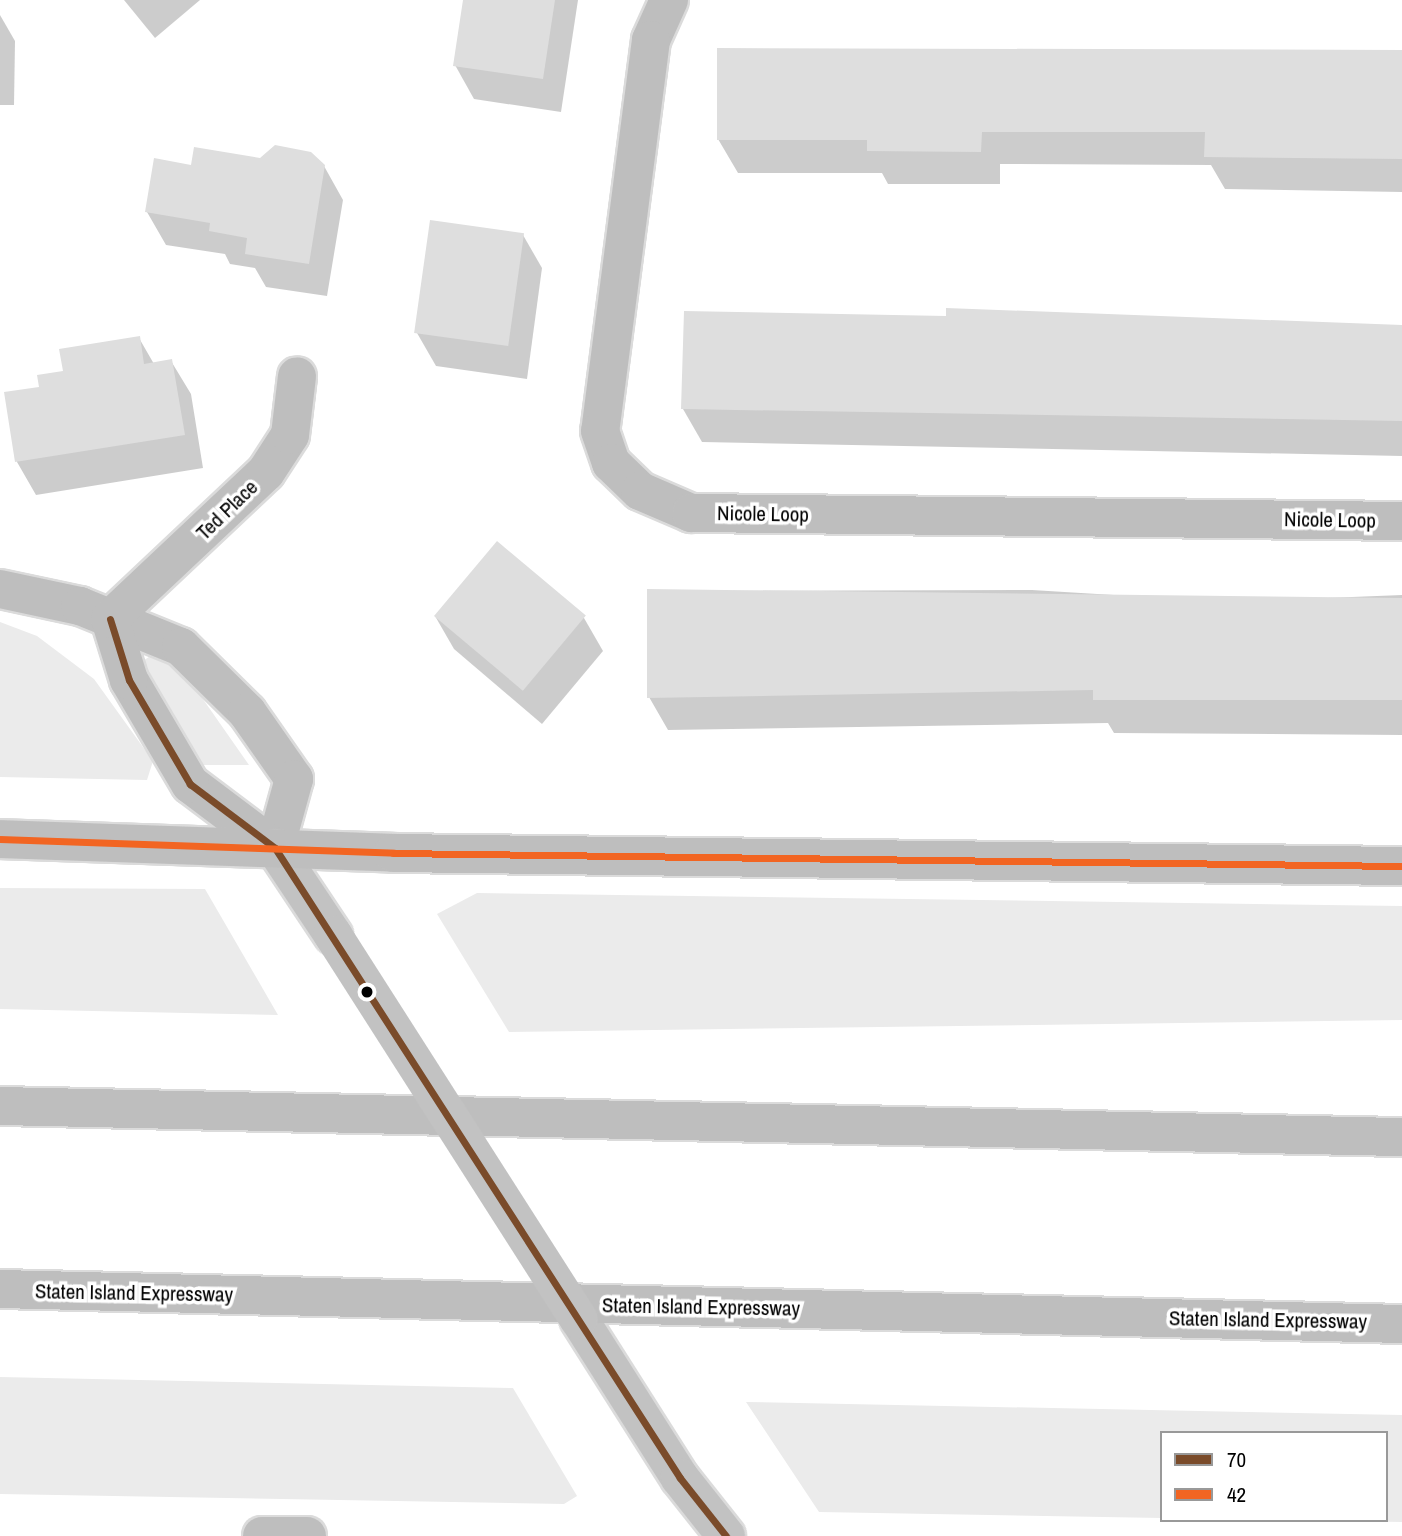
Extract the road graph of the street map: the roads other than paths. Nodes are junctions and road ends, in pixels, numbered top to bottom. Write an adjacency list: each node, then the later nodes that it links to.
1 (669, 0): 3 (main road, Nicole Loop)
2 (297, 376): 5 (main road, Ted Place)
3 (1402, 521)
4 (0, 589): 5 (main road)
5 (110, 619): 7 (main road); 7 (main road)
6 (0, 839): 7 (main road)
7 (275, 848): 8 (main road); 15 (main road, bridge)
8 (1402, 866)
9 (0, 1106): 10 (main road)
10 (1402, 1137)
11 (0, 1289): 12 (main road, Staten Island Expressway)
12 (1402, 1324)
13 (262, 1536): 14 (main road)
14 (307, 1536)
15 (726, 1536)

